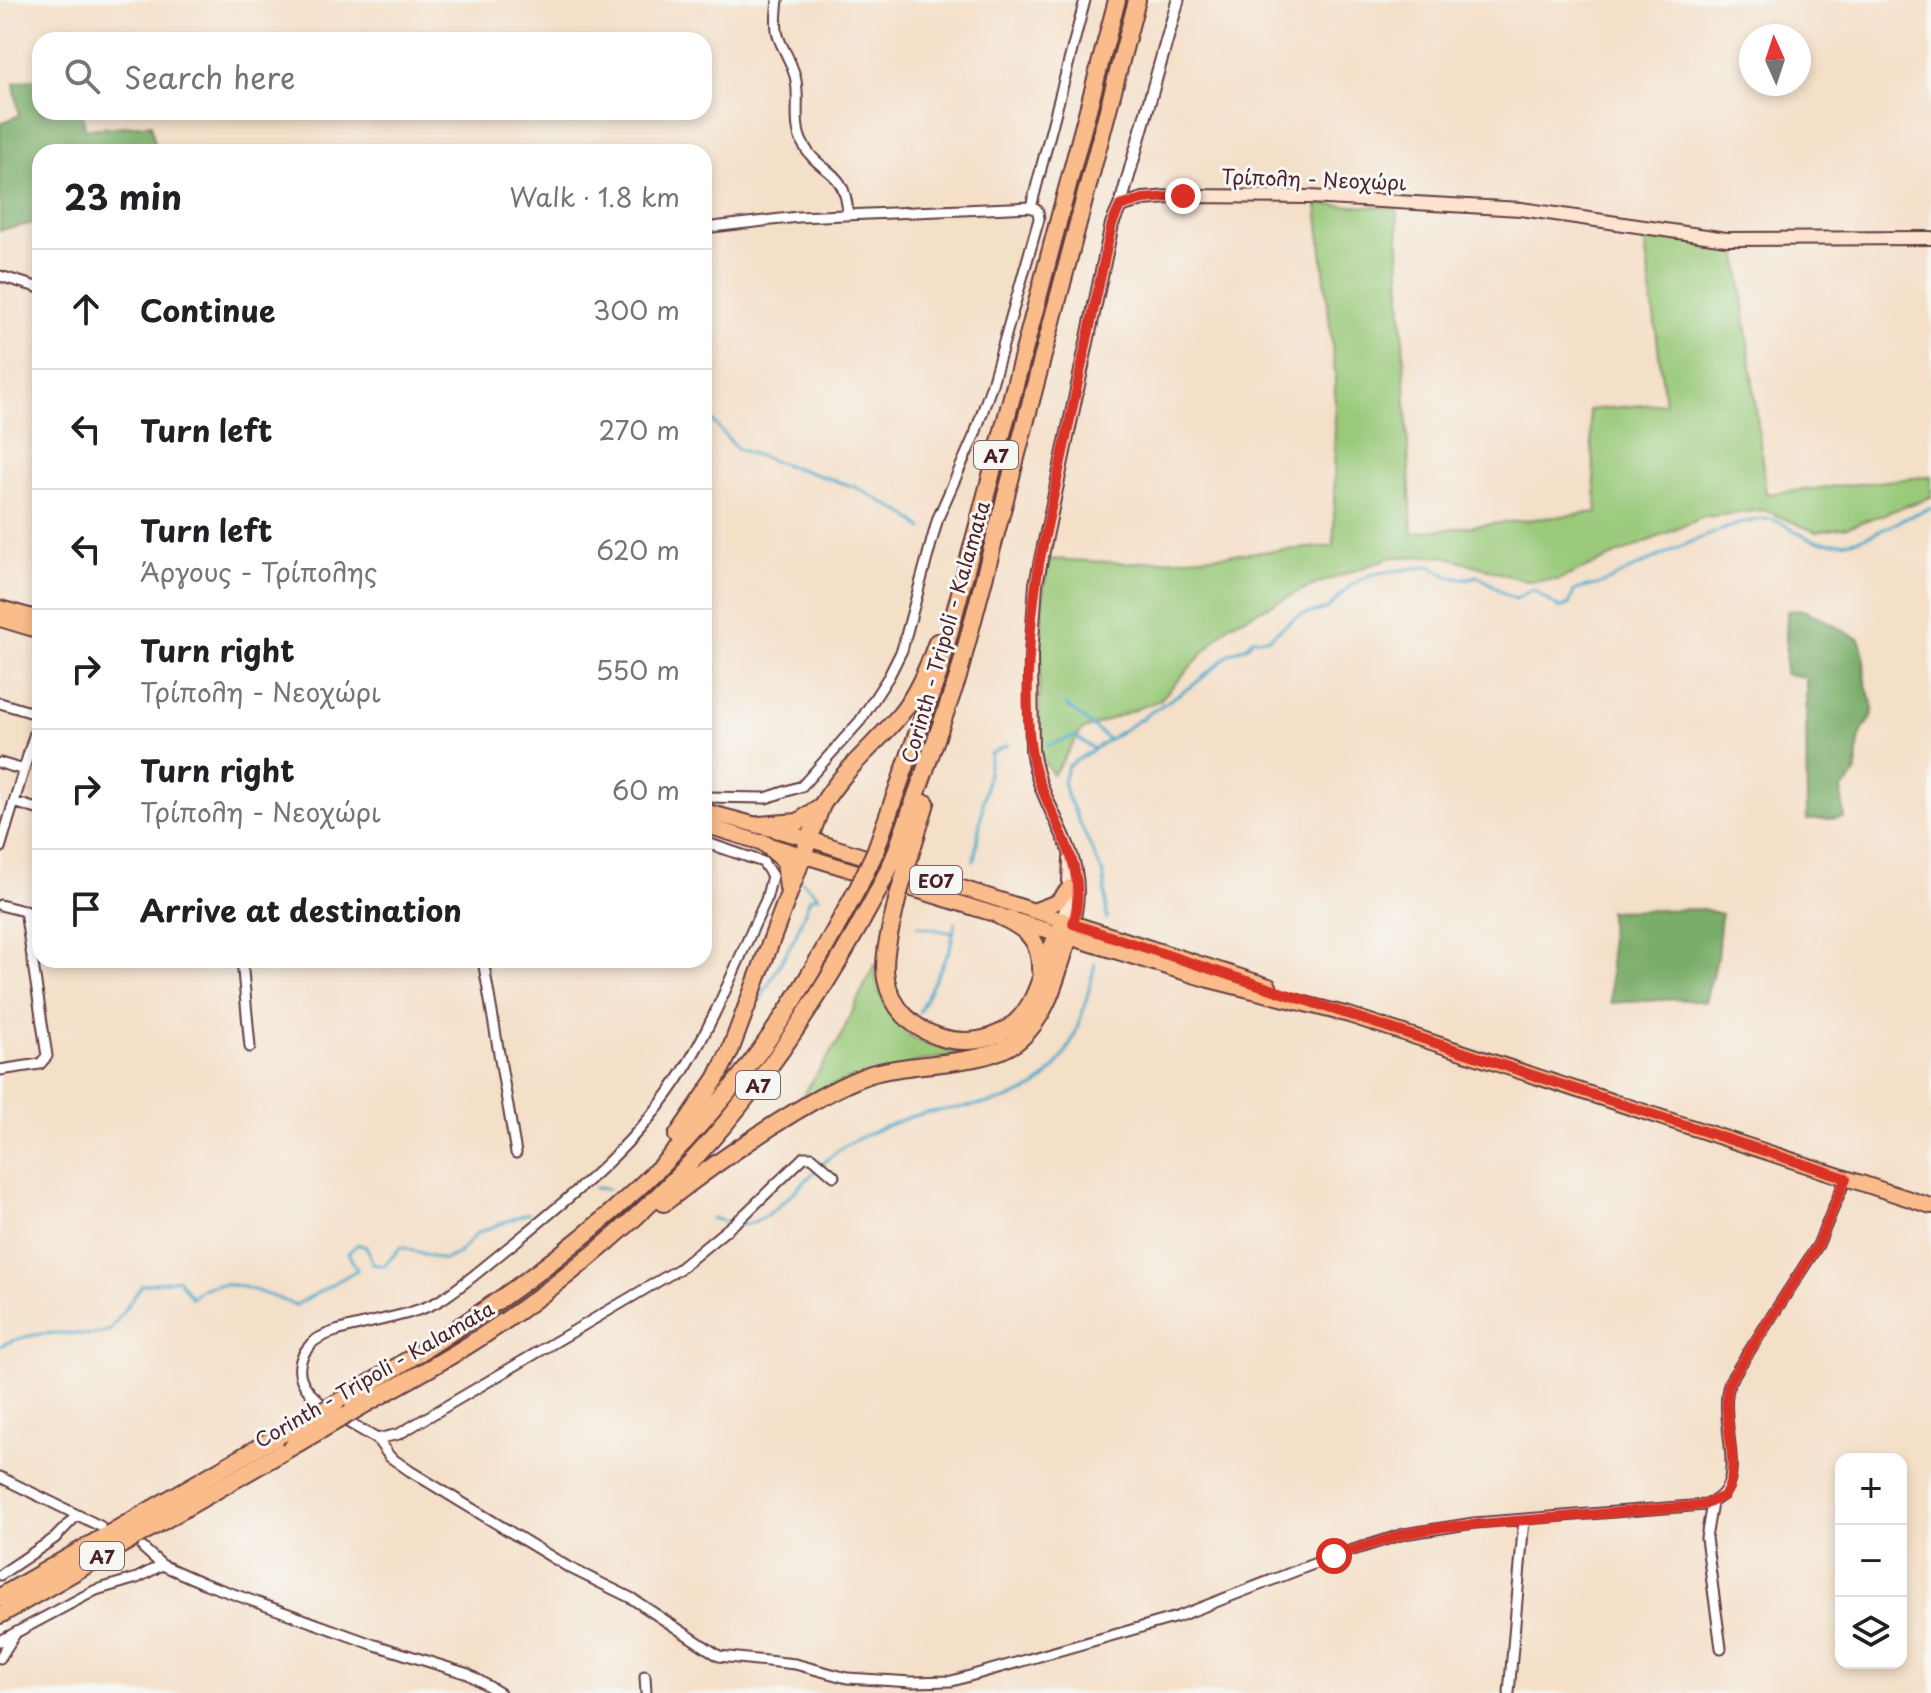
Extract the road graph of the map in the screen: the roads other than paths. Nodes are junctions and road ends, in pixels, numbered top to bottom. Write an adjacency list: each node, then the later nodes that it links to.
1 (778, 0): 8 (street)
2 (1085, 0): 7 (street)
3 (1117, 0): 13 (highway, Corinth - Tripoli - Kalamata / Α7)
4 (1137, 0): 37 (highway, Corinth - Tripoli - Kalamata / Α7)
5 (1178, 0): 6 (street)
6 (1120, 206): 10 (main road, Τρίπολη - Νεοχώρι); 35 (main road)
7 (1031, 207): 8 (street); 23 (street)
8 (848, 214): 9 (street)
9 (712, 227)
10 (1931, 238)
11 (0, 276): 12 (street)
12 (32, 286)
13 (964, 576): 25 (highway); 56 (highway, Corinth - Tripoli - Kalamata / Α7, bridge)
14 (0, 608): 15 (main road)
15 (32, 617)
16 (0, 619): 17 (main road)
17 (32, 629)
18 (0, 703): 19 (street)
19 (32, 713)
20 (32, 742): 22 (street)
21 (0, 763): 22 (street)
22 (24, 770): 24 (street)
23 (712, 797)
24 (14, 802): 26 (street); 28 (street)
25 (822, 805): 29 (highway); 31 (highway)
26 (32, 808)
27 (712, 813): 29 (main road, ΕΟ7)
28 (4, 821): 34 (street)
29 (759, 825): 31 (main road, ΕΟ7)
30 (712, 827): 32 (main road, ΕΟ7)
31 (809, 839): 36 (highway); 42 (main road, ΕΟ7)
32 (764, 843): 36 (main road, ΕΟ7); 39 (highway)
33 (712, 845): 59 (street)
34 (0, 848)
35 (1071, 855): 38 (main road); 45 (main road)
36 (803, 856): 39 (highway); 44 (main road, ΕΟ7)
37 (901, 860): 50 (highway, bridge); 58 (highway, Corinth - Tripoli - Kalamata / Α7, bridge)
38 (1070, 887): 42 (main road); 45 (main road)
39 (788, 893): 56 (highway)
40 (0, 905): 41 (street)
41 (25, 911): 43 (street); 46 (street)
42 (1033, 911): 45 (main road, ΕΟ7)
43 (32, 913)
44 (999, 916): 45 (main road, ΕΟ7); 50 (highway)
45 (1066, 929): 50 (highway); 55 (main road, ΕΟ7); 58 (highway)
46 (32, 957)
47 (34, 968): 52 (street)
48 (243, 968): 51 (street)
49 (484, 968): 53 (street)
50 (1040, 974)
51 (250, 1047)
52 (0, 1070)
53 (516, 1153)
54 (834, 1176): 59 (street)
55 (1846, 1178): 57 (main road, ΕΟ7); 61 (street)
56 (633, 1195): 68 (highway, Corinth - Tripoli - Kalamata / Α7, bridge)
57 (1931, 1206)
58 (602, 1249): 69 (highway, Corinth - Tripoli - Kalamata / Α7, bridge)
59 (377, 1439): 63 (street)
60 (0, 1477): 62 (street)
61 (1712, 1503): 63 (street); 72 (street)
62 (77, 1515): 64 (street); 67 (street)
63 (1524, 1519): 77 (street)
64 (100, 1526)
65 (143, 1548): 66 (street)
66 (162, 1565): 70 (street); 75 (street)
67 (0, 1575)
68 (0, 1597)
69 (0, 1615)
70 (17, 1631): 71 (street); 73 (street)
71 (0, 1641)
72 (1721, 1648)
73 (0, 1658)
74 (645, 1676): 76 (street)
75 (500, 1693)
76 (646, 1693)
77 (1509, 1693)

